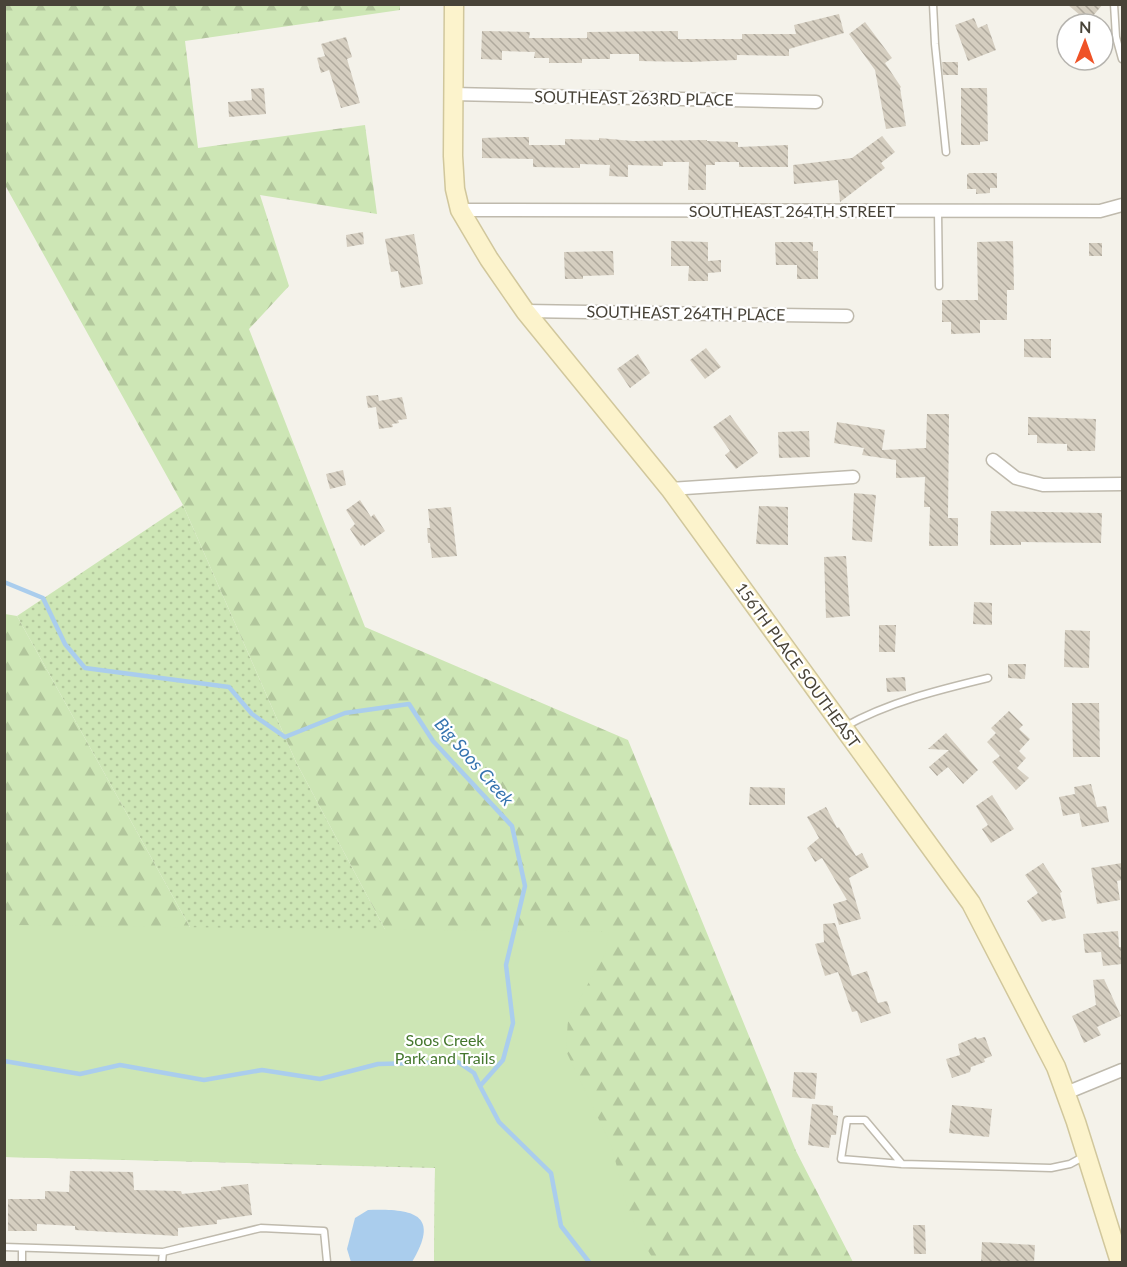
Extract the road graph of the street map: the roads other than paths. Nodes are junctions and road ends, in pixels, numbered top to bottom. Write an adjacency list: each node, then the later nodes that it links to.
1 (454, 4): 5 (street, 156TH PLACE SOUTHEAST)
2 (933, 4): 7 (lane)
3 (1114, 4): 4 (lane)
4 (1122, 58)
5 (452, 94): 6 (street, SOUTHEAST 263RD PLACE); 9 (street, 156TH PLACE SOUTHEAST)
6 (816, 102)
7 (946, 152)
8 (1122, 205): 10 (street, SOUTHEAST 264TH STREET)
9 (460, 210): 10 (street, SOUTHEAST 264TH STREET); 12 (street, 156TH PLACE SOUTHEAST)
10 (938, 211): 11 (lane)
11 (939, 286)
12 (525, 311): 13 (street, SOUTHEAST 264TH PLACE); 17 (street, 156TH PLACE SOUTHEAST)
13 (847, 316)
14 (993, 460): 16 (street)
15 (853, 477): 17 (street)
16 (1122, 484)
17 (670, 489): 19 (street, 156TH PLACE SOUTHEAST)
18 (988, 678): 19 (lane)
19 (844, 728): 21 (street, 156TH PLACE SOUTHEAST)
20 (1122, 1070): 21 (street)
21 (1066, 1094): 22 (street, 156TH PLACE SOUTHEAST)
22 (1087, 1155): 23 (lane); 30 (street, 156TH PLACE SOUTHEAST)
23 (902, 1164): 23 (lane)
24 (4, 1247): 25 (lane)
25 (22, 1248): 26 (lane); 27 (lane)
26 (163, 1252): 28 (lane); 29 (lane)
27 (22, 1263)
28 (162, 1263)
29 (327, 1263)
30 (1120, 1263)

